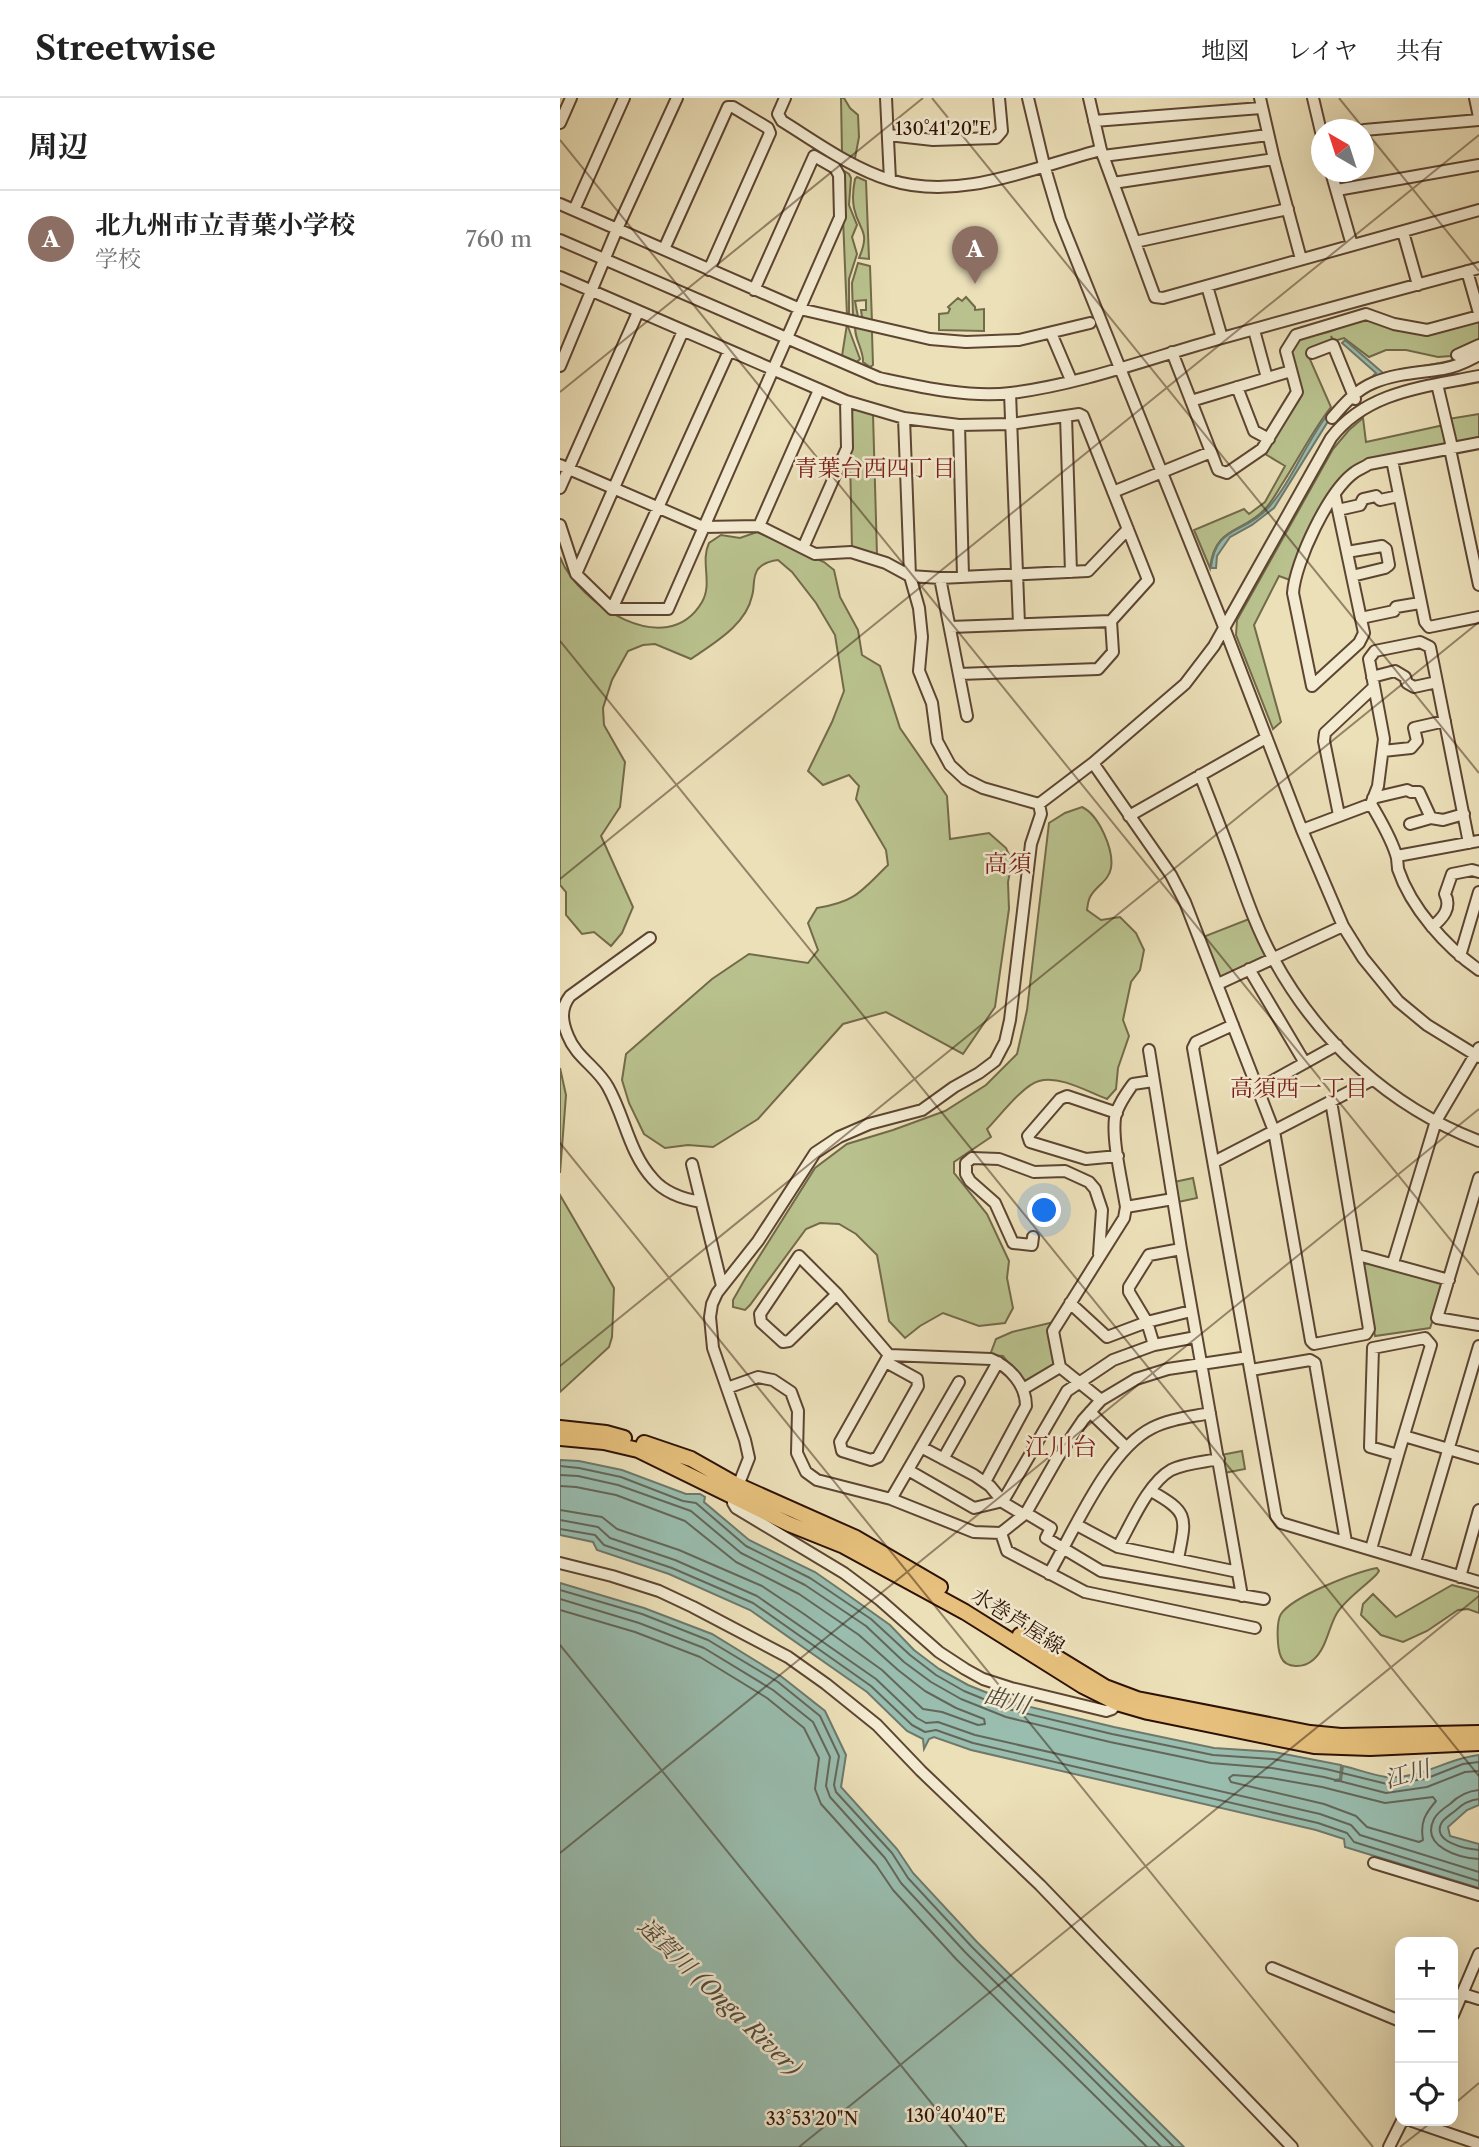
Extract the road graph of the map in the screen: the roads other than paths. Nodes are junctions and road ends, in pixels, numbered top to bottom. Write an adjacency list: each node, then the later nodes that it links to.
1 (571, 98): 15 (street)
2 (624, 98): 29 (street)
3 (677, 98): 31 (street)
4 (785, 98): 23 (street)
5 (886, 98): 17 (street)
6 (999, 98): 17 (street)
7 (1028, 98): 21 (street)
8 (1089, 98): 14 (street)
9 (1313, 98): 13 (street)
10 (1475, 98): 12 (street)
11 (1261, 103): 14 (street); 18 (street)
12 (1479, 118): 16 (street)
13 (1318, 119)
14 (1094, 121): 19 (street)
15 (560, 122)
16 (1374, 129)
17 (888, 135): 23 (street)
18 (1268, 135): 19 (street); 20 (street)
19 (1102, 153): 21 (street); 25 (street)
20 (1274, 159): 25 (street); 28 (street)
21 (1044, 165): 23 (street); 62 (street)
22 (1479, 165): 26 (street)
23 (890, 180)
24 (1334, 182): 26 (street)
25 (1113, 183): 34 (street)
26 (1337, 190): 35 (street)
27 (560, 204): 29 (street)
28 (1288, 209): 34 (street); 37 (street)
29 (574, 210): 31 (street)
30 (1479, 210): 32 (street)
31 (617, 229): 36 (street); 38 (street)
32 (1403, 232): 35 (street); 42 (street)
33 (560, 240): 38 (street)
34 (1135, 242): 43 (street)
35 (1352, 244): 37 (street)
36 (664, 249): 39 (street); 39 (street)
37 (1301, 259): 43 (street)
38 (606, 260): 45 (street); 54 (street)
39 (709, 270): 44 (street)
40 (1473, 270): 42 (street); 48 (street)
41 (560, 277): 45 (street)
42 (1418, 285): 50 (street)
43 (1207, 286): 53 (street)
44 (754, 290): 46 (street); 46 (street)
45 (593, 291): 47 (street); 61 (street)
46 (800, 309): 52 (street); 54 (street)
47 (638, 312): 51 (street); 86 (street)
48 (1479, 314): 64 (street)
49 (1090, 323): 52 (street)
50 (1254, 330): 53 (street); 66 (street)
51 (683, 331): 56 (street); 89 (street)
52 (1051, 333): 67 (street)
53 (1222, 338): 57 (street)
54 (786, 339): 63 (street); 71 (street)
55 (1479, 345): 59 (street)
56 (729, 351): 63 (street); 93 (street)
57 (1172, 352): 62 (street); 74 (street)
58 (1312, 353): 72 (street)
59 (1457, 355)
60 (1479, 355): 72 (street)
61 (560, 366)
62 (1119, 369): 67 (street); 87 (street)
63 (771, 370): 70 (street); 97 (street)
64 (1291, 371): 66 (street); 81 (street)
65 (1479, 376): 68 (street)
66 (1267, 378): 69 (street)
67 (1070, 380): 71 (street)
68 (1437, 384): 75 (street); 83 (street)
69 (1237, 387): 74 (street); 81 (street)
70 (819, 390): 73 (street); 96 (street)
71 (1010, 393): 79 (street)
72 (1354, 395): 75 (street); 78 (street)
73 (846, 401): 77 (street); 99 (street)
74 (1191, 401): 84 (street)
75 (1360, 411): 116 (street)
76 (1066, 416): 79 (street); 90 (street); 101 (street)
77 (904, 418): 80 (street); 104 (street)
78 (1332, 418)
79 (1011, 424): 80 (street); 103 (street)
80 (959, 425): 105 (street)
81 (1269, 439): 84 (street)
82 (1479, 443): 83 (street)
83 (1450, 449): 85 (street); 108 (street)
84 (1211, 452): 87 (street)
85 (1392, 460): 91 (street); 92 (street)
86 (565, 467): 88 (street); 89 (street)
87 (1162, 472): 90 (street); 116 (street)
88 (560, 488)
89 (614, 488): 93 (street); 102 (street)
90 (1113, 492): 98 (street)
91 (1335, 496): 94 (street); 112 (street)
92 (1399, 496): 94 (street); 109 (street)
93 (659, 508): 97 (street); 110 (street)
94 (1338, 510): 100 (street)
95 (560, 524): 102 (street)
96 (759, 526): 97 (street); 99 (street)
97 (703, 527): 110 (street)
98 (1128, 529): 101 (street); 113 (street)
99 (803, 548): 104 (street)
100 (1347, 552): 106 (street); 106 (street)
101 (1071, 572): 103 (street)
102 (576, 574): 110 (street)
103 (1017, 574): 105 (street); 114 (street)
104 (909, 576): 107 (street); 127 (street)
105 (963, 576): 107 (street)
106 (1352, 576): 112 (street)
107 (940, 578): 115 (street)
108 (1479, 585)
109 (1420, 603): 111 (street); 112 (street)
110 (612, 609)
111 (1479, 617)
112 (1361, 618)
113 (1111, 621): 114 (street); 117 (street)
114 (1019, 624): 115 (street)
115 (950, 627): 117 (street)
116 (1224, 627): 122 (street); 124 (street)
117 (959, 674): 120 (street)
118 (1373, 682): 119 (street); 119 (street); 123 (street); 130 (street)
119 (1437, 682): 121 (street)
120 (967, 716)
121 (1445, 721): 123 (street); 128 (street)
122 (1266, 738): 125 (street); 133 (street)
123 (1383, 751): 126 (street)
124 (1094, 763): 127 (street); 129 (street)
125 (1200, 775): 129 (street); 142 (street)
126 (1372, 801): 130 (street); 131 (street); 135 (street)
127 (1039, 804): 172 (street)
128 (1464, 814): 131 (street); 134 (street)
129 (1129, 816): 145 (street)
130 (1339, 816): 133 (street)
131 (1431, 818): 132 (street)
132 (1410, 824)
133 (1302, 830): 138 (street)
134 (1474, 842): 135 (street)
135 (1396, 856): 139 (street)
136 (1479, 872): 139 (street)
137 (1479, 892): 141 (street)
138 (1343, 926): 142 (street); 149 (street)
139 (1432, 927): 141 (street)
140 (650, 938): 164 (street)
141 (1460, 956): 144 (street)
142 (1272, 957): 143 (street); 147 (street)
143 (1249, 968): 145 (street); 150 (street)
144 (1479, 970)
145 (1218, 984): 146 (street)
146 (1233, 1026): 153 (street); 160 (street)
147 (1337, 1045): 150 (street); 151 (street)
148 (1149, 1049): 152 (street)
149 (1477, 1053): 156 (street)
150 (1305, 1063): 153 (street)
151 (1372, 1080): 154 (street); 156 (street)
152 (1153, 1082): 155 (street); 163 (street)
153 (1258, 1089): 157 (street)
154 (1331, 1101): 157 (street); 168 (street)
155 (1116, 1113): 159 (street); 159 (street)
156 (1436, 1121): 158 (street); 170 (street)
157 (1274, 1131): 160 (street); 168 (street)
158 (1479, 1141)
159 (1118, 1156): 165 (street)
160 (1214, 1162): 181 (street)
161 (692, 1164): 164 (street)
162 (1479, 1178): 171 (street)
163 (1173, 1199): 165 (street); 167 (street)
164 (701, 1202): 172 (street)
165 (1125, 1207): 169 (street)
166 (1033, 1237): 169 (street)
167 (1181, 1249): 175 (street); 176 (street)
168 (1358, 1255): 170 (street)
169 (1098, 1256): 174 (street)
170 (1393, 1263): 171 (street)
171 (1449, 1280): 177 (street)
172 (722, 1286): 189 (street)
173 (837, 1294): 173 (street); 182 (street)
174 (1070, 1303): 176 (street); 185 (street)
175 (1191, 1311): 176 (street); 178 (street)
176 (1147, 1322): 179 (street)
177 (1479, 1325)
178 (1196, 1337): 179 (street); 184 (street)
179 (1154, 1345): 188 (street)
180 (1479, 1346): 199 (street)
181 (1248, 1357): 184 (street); 186 (street)
182 (887, 1359): 182 (street); 183 (street)
183 (998, 1362): 190 (street); 202 (street)
184 (1202, 1363): 191 (street); 193 (street)
185 (1060, 1367): 188 (street); 190 (street)
186 (1251, 1370): 214 (street); 214 (street)
187 (959, 1382): 197 (street)
188 (1079, 1383): 191 (street); 209 (street)
189 (727, 1388): 206 (street); 208 (street)
190 (1023, 1389): 205 (street)
191 (1101, 1400): 192 (street)
192 (1090, 1412): 198 (street); 211 (street)
193 (1210, 1413): 198 (street); 203 (street)
194 (560, 1428): 206 (main road, 水巻芦屋線)
195 (1404, 1436): 199 (street); 200 (street); 200 (street)
196 (560, 1438): 206 (main road, 水巻芦屋線)
197 (921, 1447): 202 (street); 204 (street)
198 (1126, 1447): 212 (street)
199 (1448, 1449): 201 (street); 219 (street)
200 (1398, 1455): 217 (street)
201 (1479, 1458)
202 (943, 1459): 205 (street)
203 (1219, 1459): 207 (street); 221 (street)
204 (908, 1470): 208 (street); 209 (street)
205 (985, 1482): 209 (street)
206 (736, 1491): 228 (main road, 水巻芦屋線); 228 (street); 229 (main road, 水巻芦屋線)
207 (1151, 1491): 215 (street); 218 (street)
208 (891, 1499): 213 (street)
209 (1003, 1501): 211 (street)
210 (1479, 1510): 223 (street)
211 (1025, 1514): 213 (street); 216 (street)
212 (1077, 1525): 215 (street); 216 (street)
213 (1001, 1533): 222 (street)
214 (1346, 1542): 217 (street)
215 (1118, 1547): 218 (street)
216 (1064, 1549): 222 (street); 225 (street)
217 (1371, 1549): 219 (street)
218 (1178, 1559): 221 (street)
219 (1415, 1562): 223 (street)
220 (560, 1563): 242 (street)
221 (1238, 1572): 225 (street)
222 (1049, 1574): 227 (street)
223 (1460, 1577): 224 (street)
224 (1479, 1582)
225 (1242, 1596): 226 (street)
226 (1264, 1600)
227 (1255, 1628)
228 (1117, 1703): 230 (main road, 水巻芦屋線)
229 (1479, 1732)
230 (1479, 1743)
231 (1374, 1863): 232 (street)
232 (1479, 1895)
233 (1479, 1954): 235 (street)
234 (1272, 1968): 238 (street)
235 (1463, 1994): 236 (street); 237 (street)
236 (1479, 1999)
237 (1458, 2004)
238 (1395, 2019)
239 (1400, 2126): 243 (street)
240 (1427, 2126): 241 (street)
241 (1479, 2144)
242 (1292, 2147)
243 (1389, 2147)

